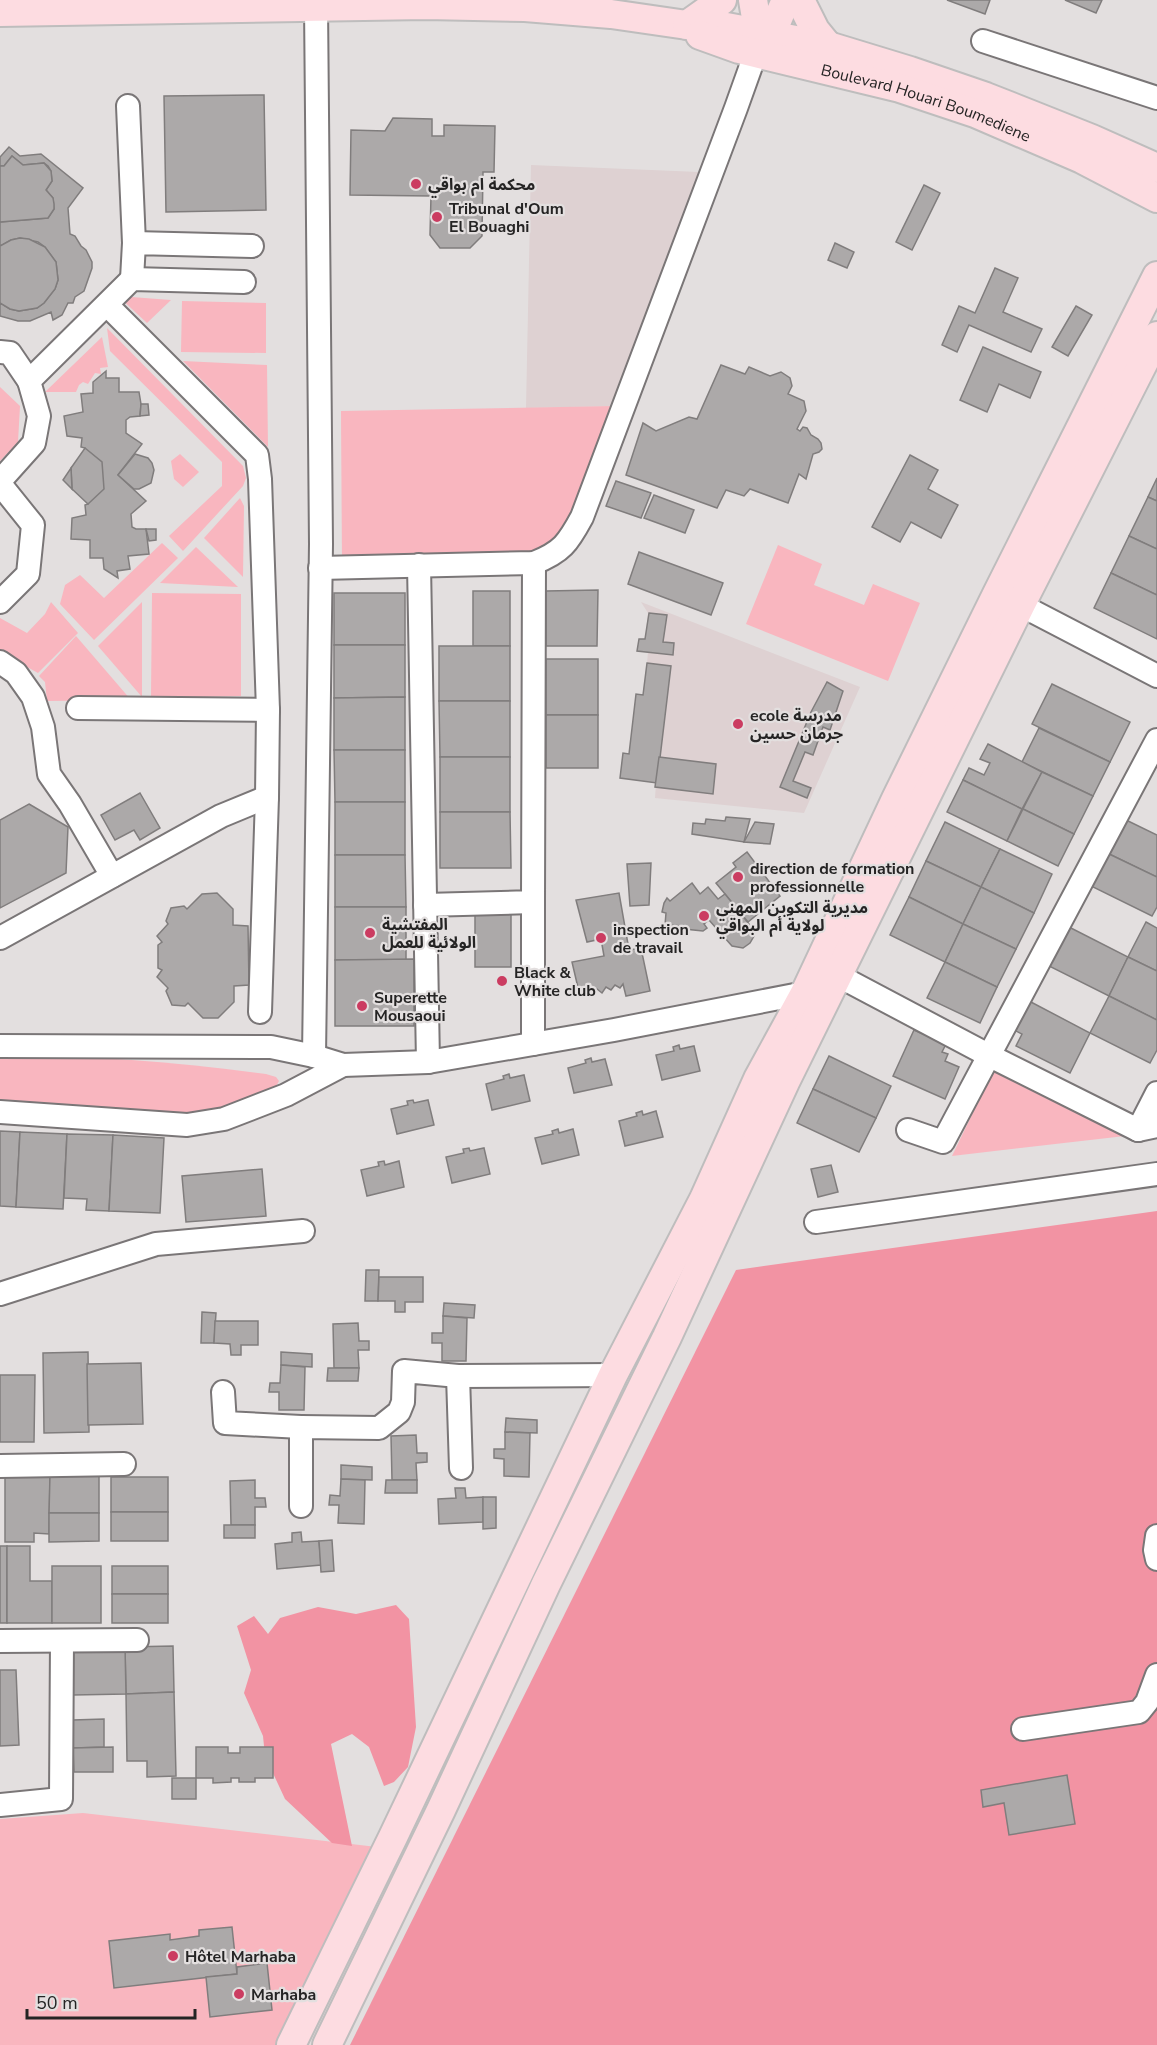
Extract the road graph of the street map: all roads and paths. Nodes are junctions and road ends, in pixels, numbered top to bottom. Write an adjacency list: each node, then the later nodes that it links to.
1 (722, 0): 7 (main road)
2 (753, 0): 9 (main road)
3 (786, 0): 9 (main road)
4 (800, 0): 10 (main road)
5 (316, 5): 6 (main road, Boulevard Houari Boumediene); 7 (main road, Boulevard Houari Boumediene); 27 (street)
6 (0, 12)
7 (687, 25): 9 (main road, Boulevard Houari Boumediene)
8 (983, 41): 11 (street)
9 (759, 43): 10 (main road, Boulevard Houari Boumediene); 14 (main road, Boulevard Houari Boumediene); 25 (street)
10 (828, 46): 13 (main road, Boulevard Houari Boumediene)
11 (1157, 98)
12 (128, 106): 15 (street)
13 (1157, 168)
14 (1157, 198)
15 (134, 243): 16 (street); 18 (street)
16 (252, 246)
17 (1157, 276): 28 (main road)
18 (132, 279): 19 (street); 20 (street)
19 (244, 282)
20 (107, 305): 23 (street); 33 (street)
21 (1157, 336): 28 (main road)
22 (0, 352): 23 (street)
23 (29, 381): 24 (street)
24 (0, 482): 29 (street)
25 (534, 563): 26 (street); 37 (street)
26 (419, 565): 27 (street); 38 (street)
27 (320, 568): 45 (street)
28 (1009, 599): 31 (street); 40 (main road); 41 (main road)
29 (0, 602)
30 (0, 662): 36 (street)
31 (1157, 676)
32 (78, 708): 33 (street)
33 (268, 710): 35 (street)
34 (1157, 740): 46 (street)
35 (267, 797): 36 (street); 42 (street)
36 (112, 876): 39 (street)
37 (533, 902): 38 (street); 43 (street)
38 (425, 905): 47 (street)
39 (0, 938)
40 (837, 975): 41 (street); 46 (street); 74 (main road)
41 (805, 993): 43 (street); 57 (main road)
42 (260, 1012)
43 (533, 1044): 47 (street)
44 (0, 1046): 45 (street)
45 (314, 1056): 48 (street)
46 (990, 1056): 51 (street); 52 (street)
47 (428, 1062): 48 (street)
48 (343, 1065): 50 (street)
49 (1157, 1094): 51 (street)
50 (0, 1112)
51 (1148, 1128)
52 (908, 1130)
53 (1157, 1174): 54 (street)
54 (816, 1222)
55 (303, 1231): 56 (street)
56 (0, 1294)
57 (614, 1375): 58 (street); 73 (main road)
58 (458, 1376): 60 (street); 63 (street)
59 (223, 1392): 60 (street)
60 (302, 1427): 64 (street)
61 (124, 1464): 62 (street)
62 (0, 1466)
63 (461, 1468)
64 (301, 1506)
65 (1157, 1536): 66 (street)
66 (1157, 1559)
67 (137, 1640): 69 (street)
68 (0, 1641): 69 (street)
69 (62, 1641): 72 (street)
70 (1157, 1675): 71 (street)
71 (1023, 1729)
72 (0, 1805)
73 (291, 2045)
74 (327, 2045)

